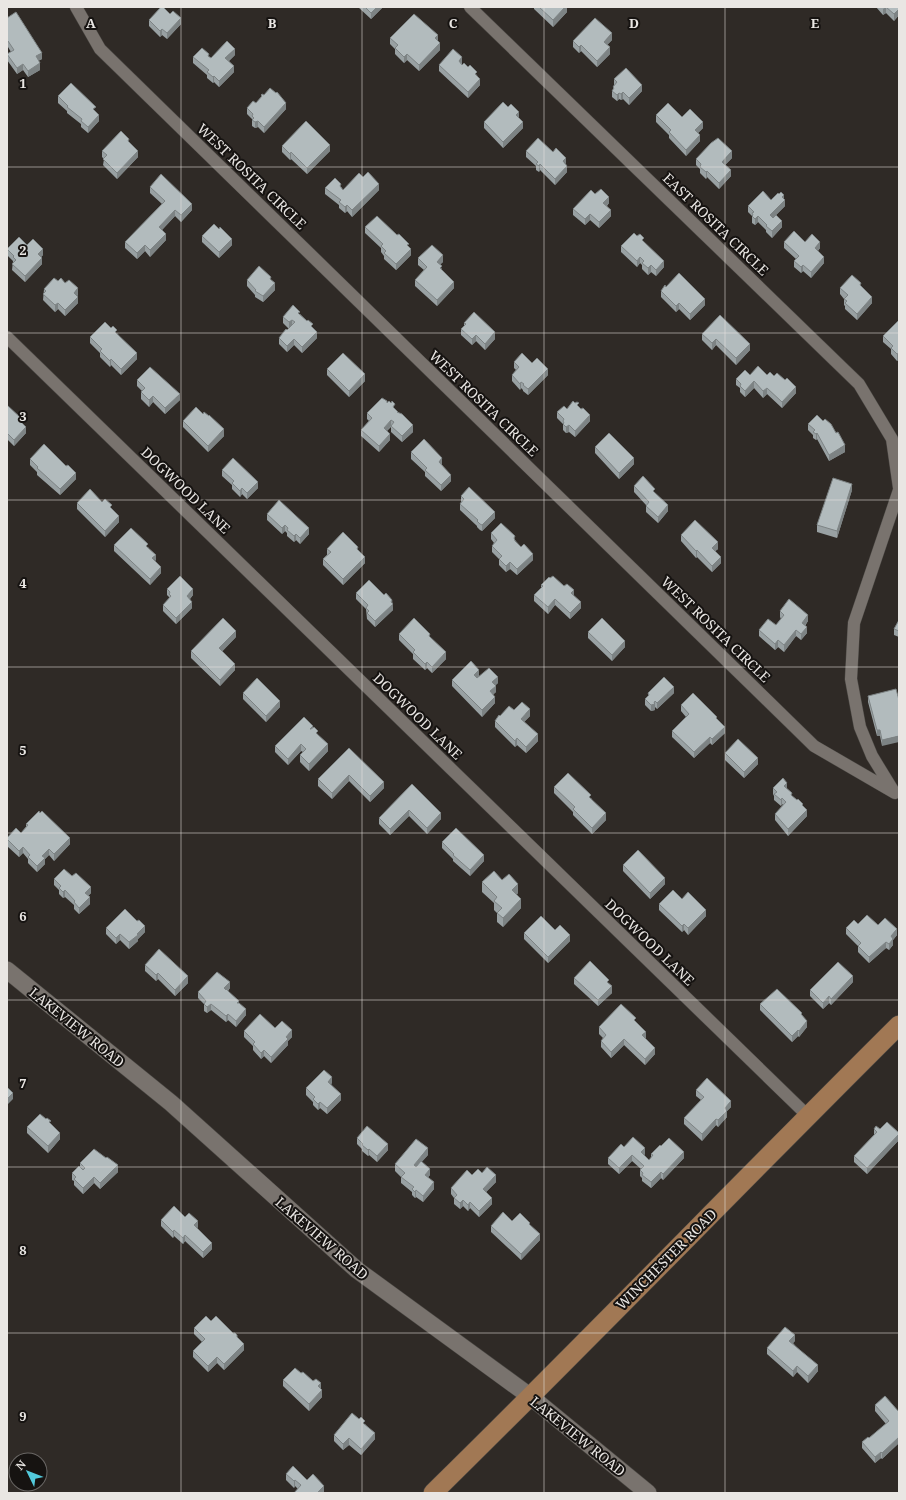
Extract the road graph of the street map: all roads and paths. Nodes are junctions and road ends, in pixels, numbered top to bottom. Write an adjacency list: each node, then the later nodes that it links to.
1 (76, 7): 5 (street, WEST ROSITA CIRCLE)
2 (470, 7): 4 (street, EAST ROSITA CIRCLE)
3 (7, 337): 8 (street, DOGWOOD LANE)
4 (899, 489): 5 (street, EAST ROSITA CIRCLE)
5 (897, 795)
6 (7, 970): 9 (street, LAKEVIEW ROAD)
7 (899, 1025): 8 (main road, WINCHESTER ROAD)
8 (808, 1116): 9 (main road, WINCHESTER ROAD)
9 (531, 1397): 10 (main road, WINCHESTER ROAD); 11 (street, LAKEVIEW ROAD)
10 (433, 1493)
11 (648, 1493)

